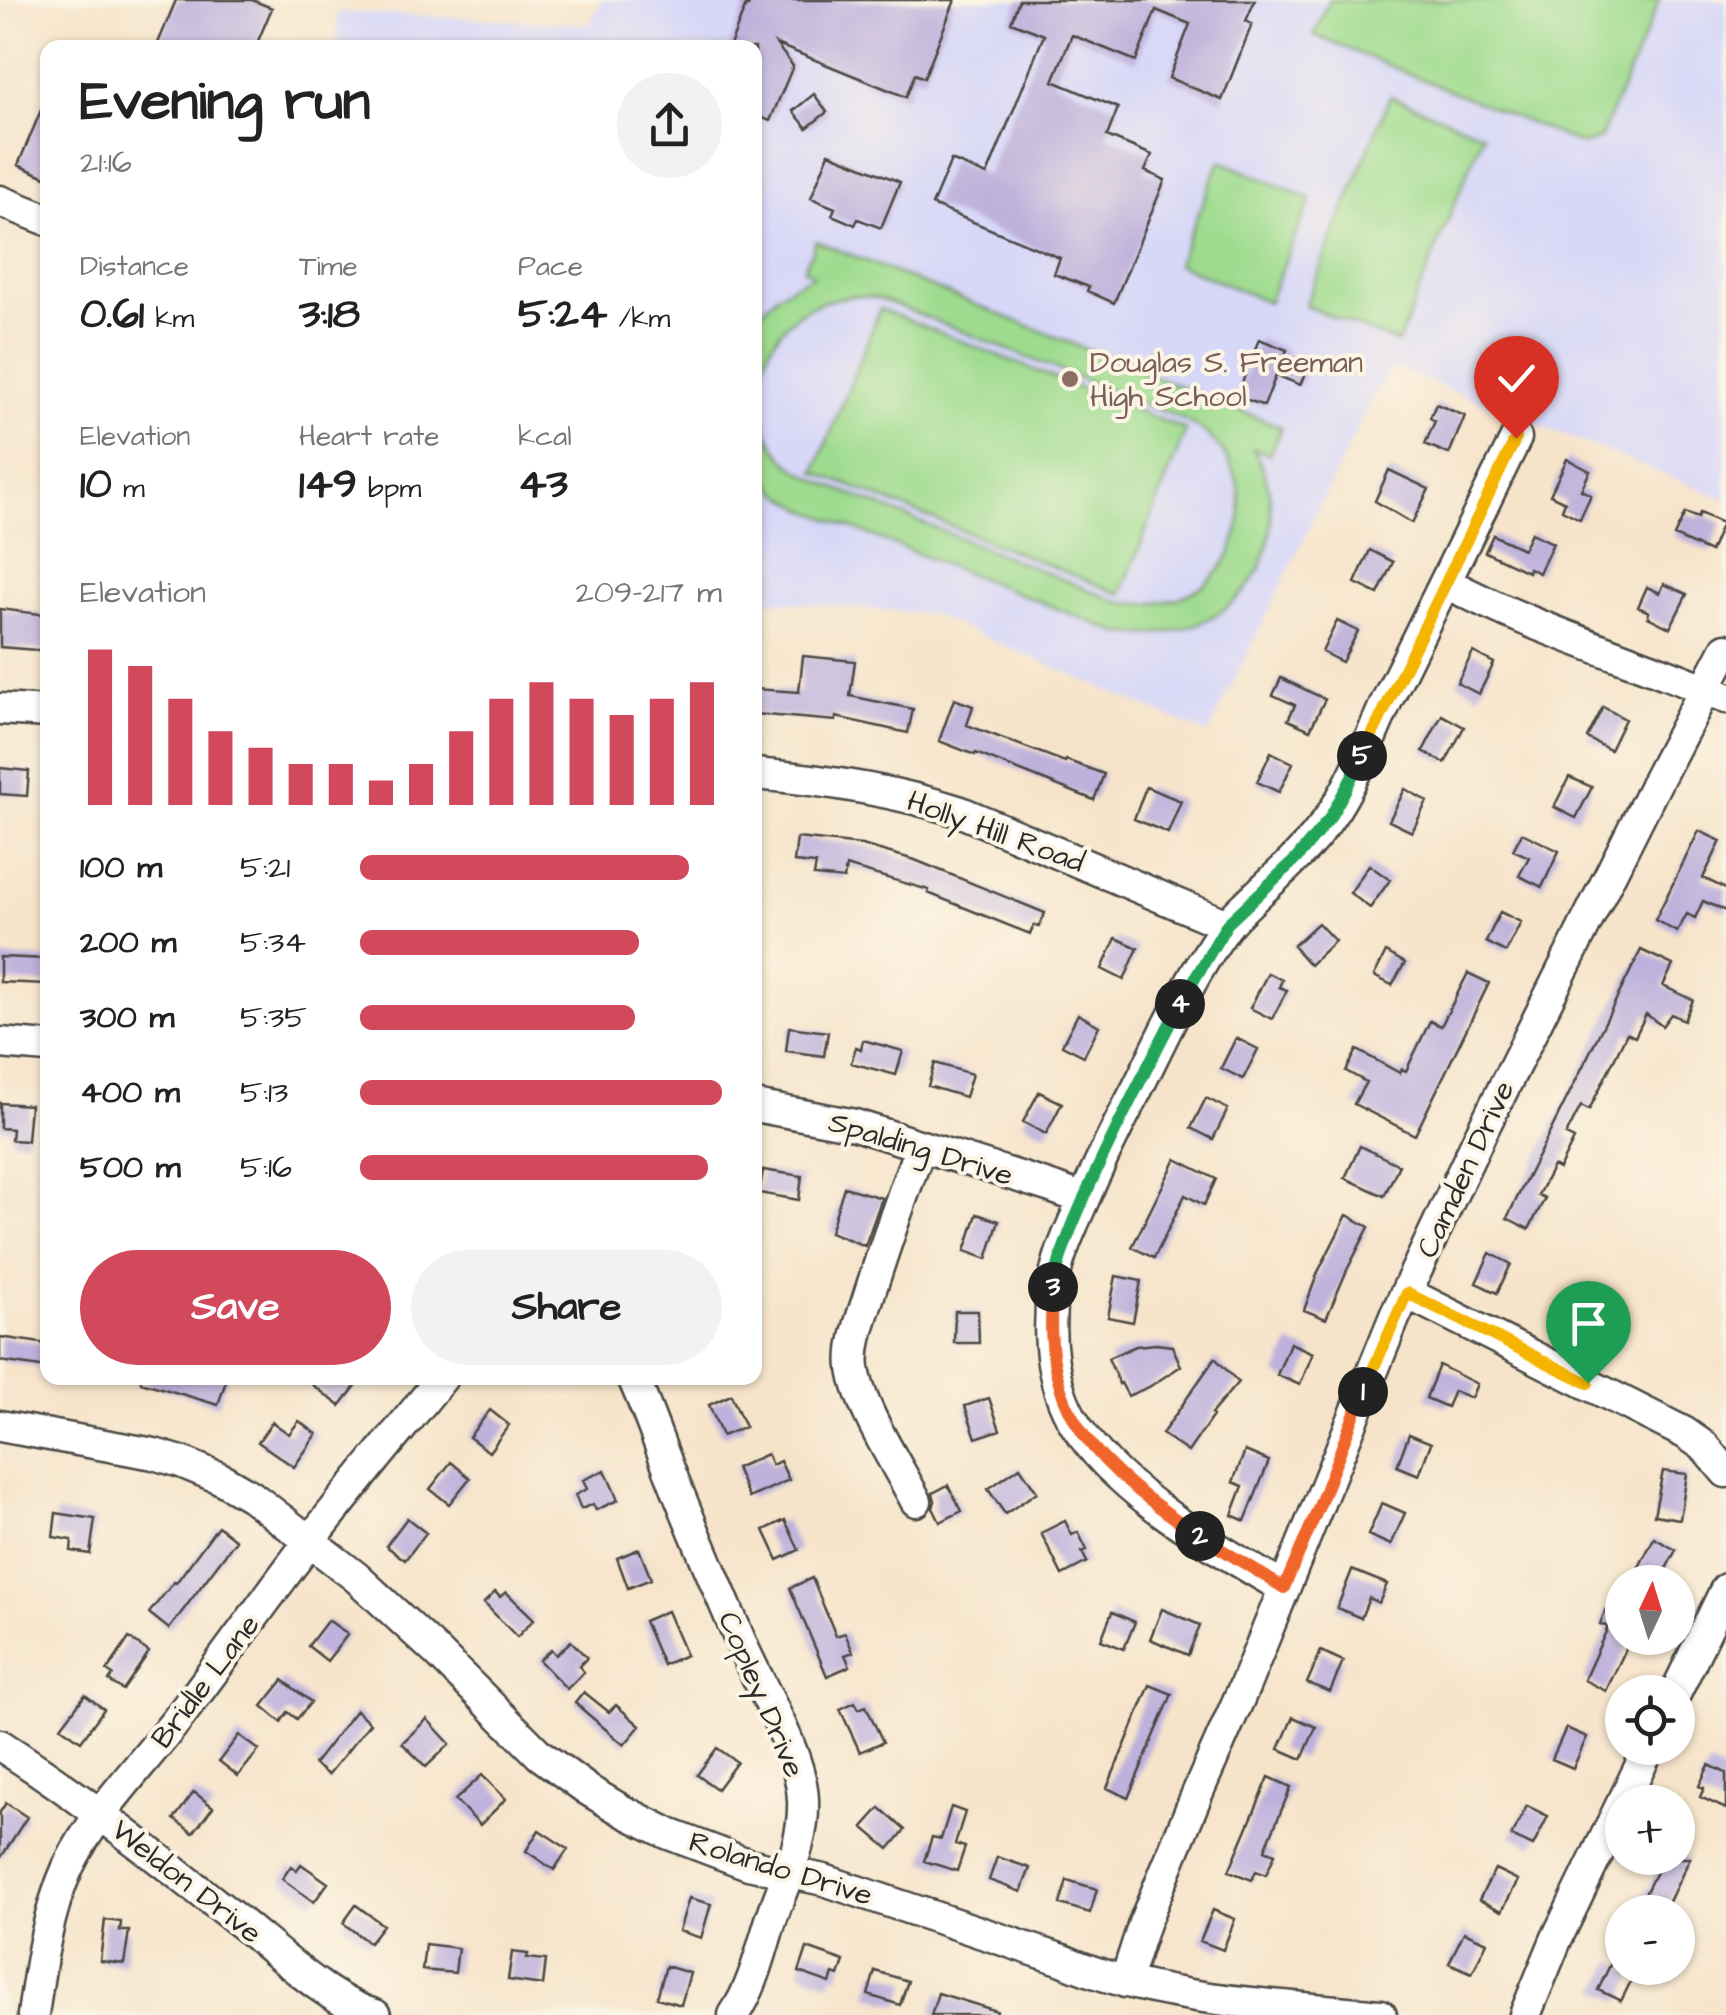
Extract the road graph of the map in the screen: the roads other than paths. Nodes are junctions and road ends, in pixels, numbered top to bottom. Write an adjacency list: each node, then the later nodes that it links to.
1 (0, 201): 2 (street)
2 (40, 217)
3 (1516, 438): 4 (street)
4 (1446, 582): 6 (street); 10 (street)
5 (1726, 649): 6 (street, Camden Drive)
6 (1715, 694): 16 (street, Camden Drive)
7 (0, 709): 8 (street)
8 (40, 712)
9 (762, 775): 10 (street, Holly Hill Road)
10 (1227, 924): 15 (street)
11 (0, 1043): 12 (street)
12 (40, 1046)
13 (762, 1107): 14 (street, Spalding Drive)
14 (921, 1146): 15 (street, Spalding Drive); 21 (street)
15 (1084, 1199): 23 (street)
16 (1407, 1293): 20 (street); 23 (street, Camden Drive)
17 (436, 1385): 22 (street, Bridle Lane)
18 (636, 1385): 29 (street, Copley Drive)
19 (0, 1426): 22 (street, Rolando Drive)
20 (1726, 1472)
21 (916, 1501)
22 (310, 1541): 27 (street, Bridle Lane); 29 (street, Rolando Drive)
23 (1284, 1588): 30 (street, Camden Drive)
24 (1726, 1589): 25 (street)
25 (1684, 1675)
26 (0, 1745): 27 (street, Weldon Drive)
27 (102, 1815): 31 (street, Bridle Lane); 32 (street, Weldon Drive)
28 (1605, 1840): 35 (street)
29 (788, 1873): 30 (street, Rolando Drive); 33 (street, Copley Drive)
30 (1124, 1982): 34 (street, Rolando Drive)
31 (33, 2015)
32 (375, 2015)
33 (734, 2015)
34 (1381, 2015)
35 (1526, 2015)

